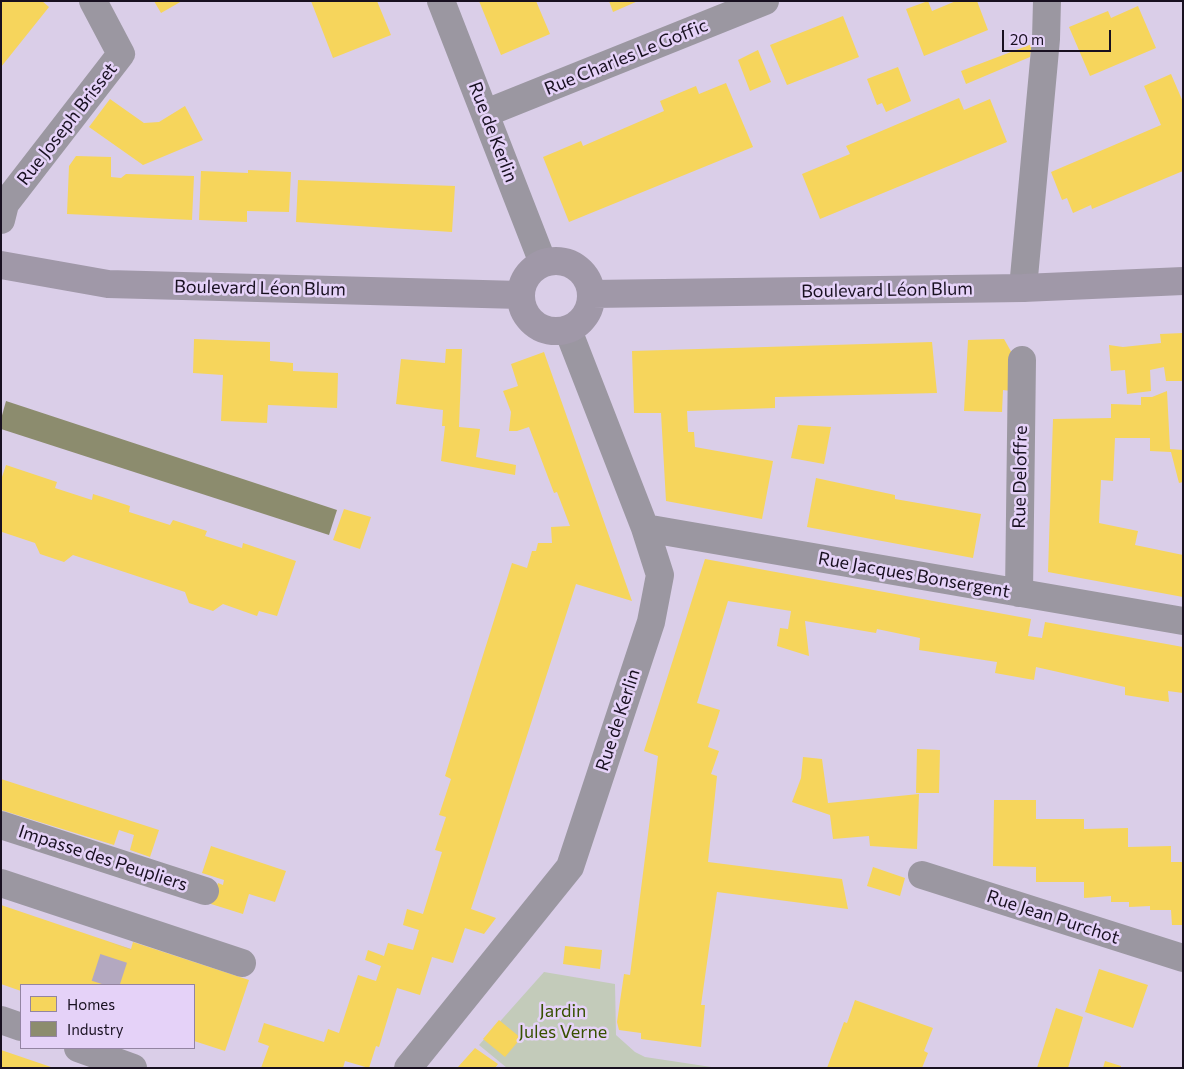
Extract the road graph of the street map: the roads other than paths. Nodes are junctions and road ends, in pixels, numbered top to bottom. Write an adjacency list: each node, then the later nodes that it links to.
1 (93, 1): 6 (street, Rue Joseph Brisset)
2 (441, 1): 5 (street, Rue de Kerlin)
3 (765, 1): 5 (street, Rue Charles Le Goffic)
4 (1047, 1): 10 (street)
5 (486, 113): 7 (street, Rue de Kerlin)
6 (1, 220)
7 (543, 263): 11 (main road); 12 (main road)
8 (1, 265): 12 (main road, Boulevard Léon Blum)
9 (1183, 281): 10 (main road, Boulevard Léon Blum)
10 (1022, 288): 11 (main road, Boulevard Léon Blum)
11 (592, 294): 13 (main road)
12 (520, 295): 13 (main road)
13 (568, 330): 15 (street, Rue de Kerlin)
14 (1022, 360): 16 (street, Rue Deloffre)
15 (645, 528): 16 (street, Rue Jacques Bonsergent); 28 (street, Rue de Kerlin)
16 (1019, 593): 17 (street, Rue Jacques Bonsergent)
17 (1183, 621)
18 (1, 825): 21 (street, Impasse des Peupliers)
19 (922, 875): 22 (street, Rue Jean Purchot)
20 (1, 883): 23 (street)
21 (205, 891)
22 (1183, 958)
23 (242, 963)
24 (1, 1020): 25 (street)
25 (20, 1027)
26 (85, 1049): 27 (street)
27 (133, 1068)
28 (408, 1068)

